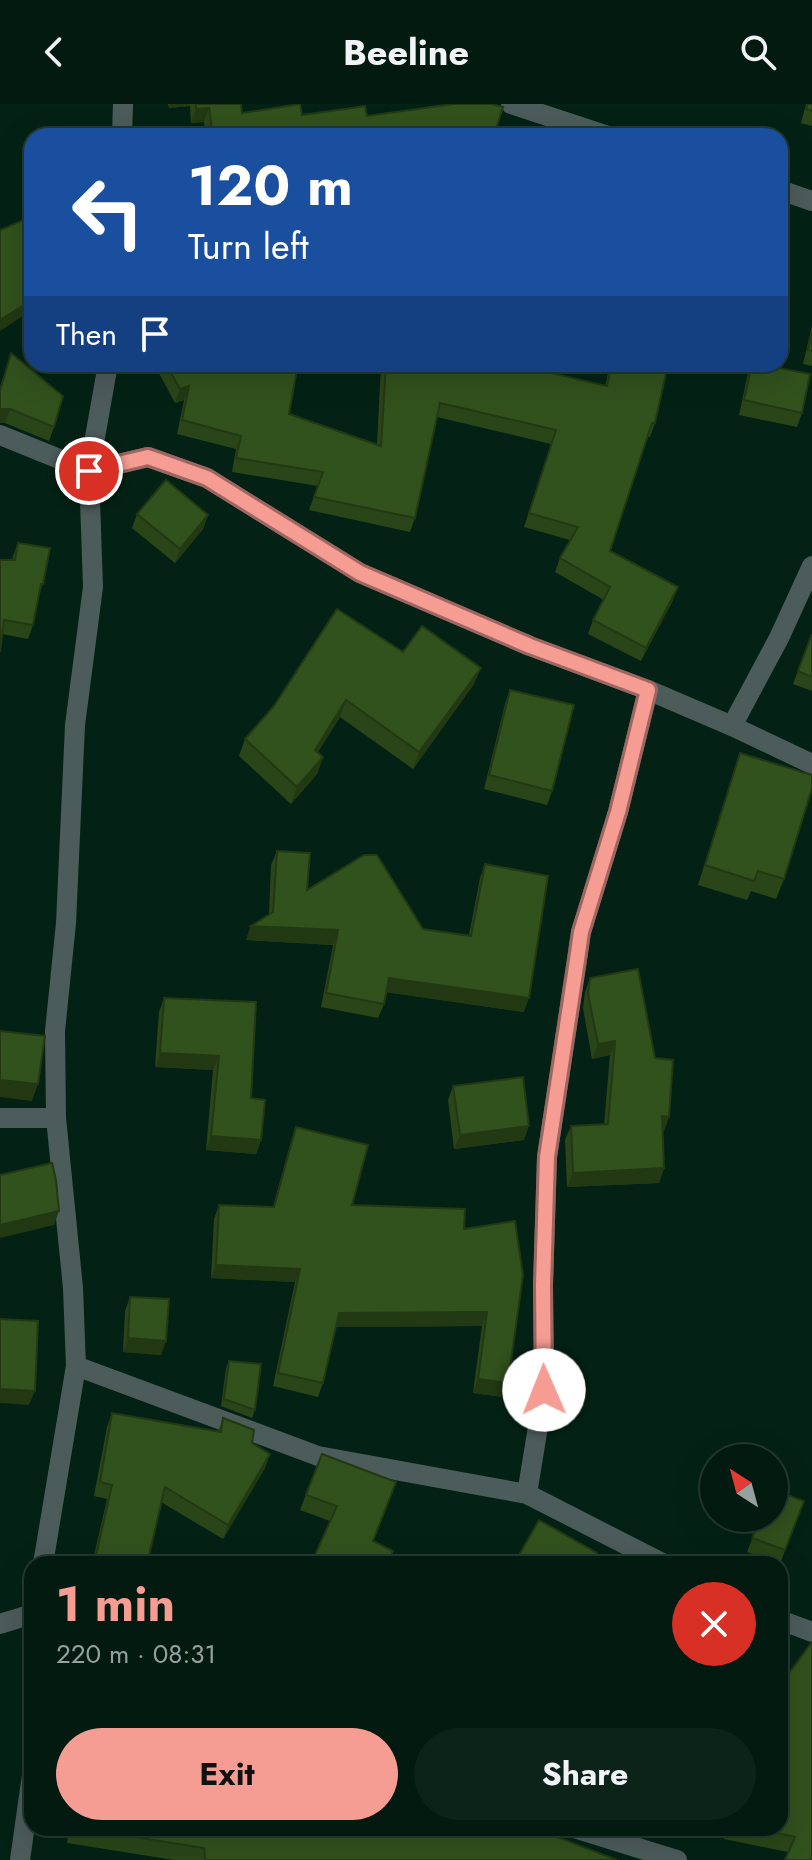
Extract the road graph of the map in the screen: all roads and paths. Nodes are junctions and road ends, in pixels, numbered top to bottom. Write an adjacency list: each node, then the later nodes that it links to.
1 (123, 104): 3 (street)
2 (511, 104): 4 (street)
3 (122, 128)
4 (584, 128)
5 (788, 193): 6 (street)
6 (812, 201)
7 (107, 372): 9 (street)
8 (0, 435): 9 (street)
9 (89, 471): 11 (street); 15 (street)
10 (812, 566): 12 (street)
11 (648, 690): 12 (street); 17 (street)
12 (732, 726): 13 (street)
13 (812, 764)
14 (0, 1118): 15 (street)
15 (56, 1118): 16 (street)
16 (76, 1366): 17 (street); 18 (street)
17 (527, 1494): 19 (street)
18 (44, 1556)
19 (648, 1556)
20 (24, 1616): 22 (street)
21 (788, 1623): 23 (street)
22 (0, 1624)
23 (812, 1632)
24 (24, 1832): 26 (street)
25 (600, 1836): 27 (street)
26 (20, 1860)
27 (677, 1860)

